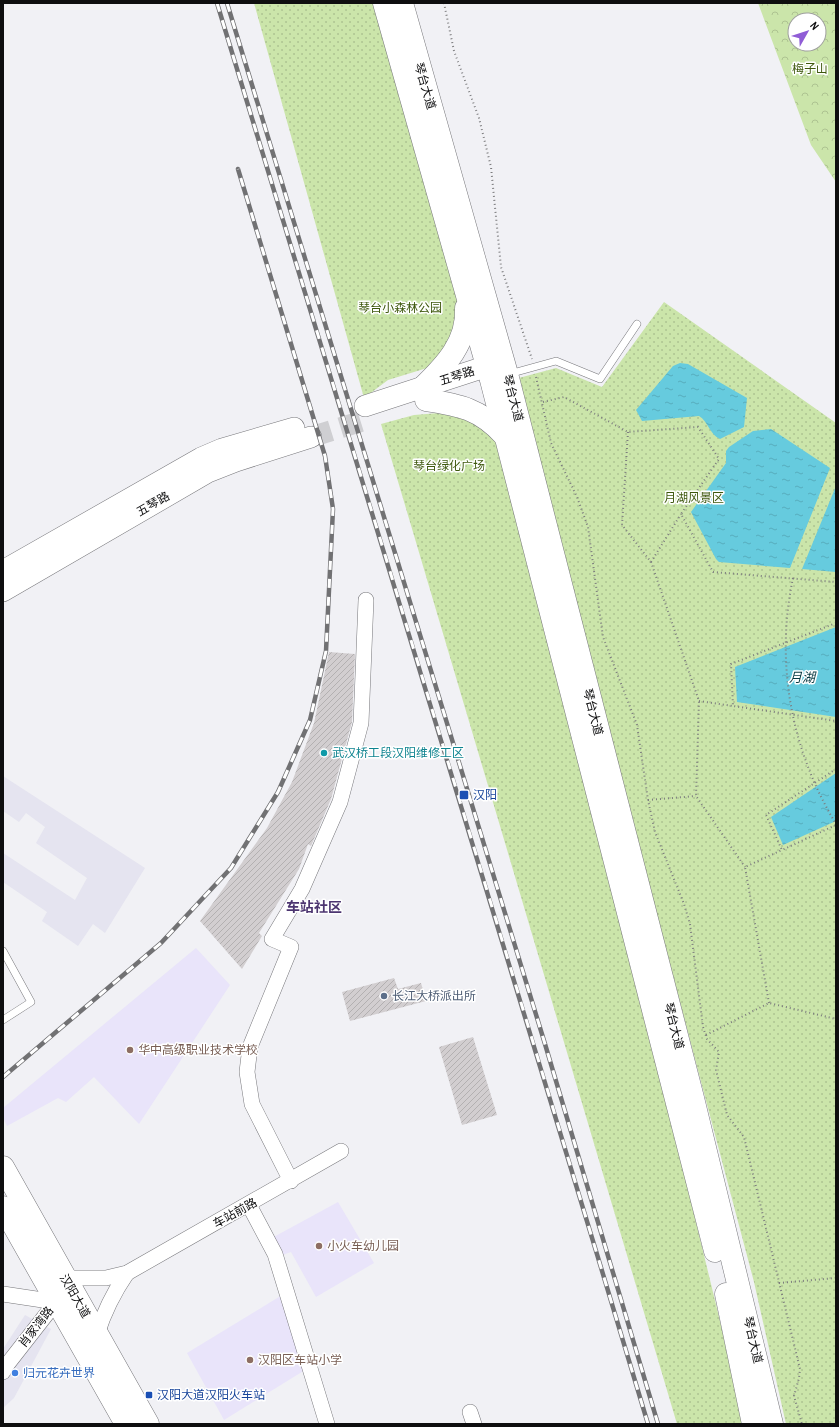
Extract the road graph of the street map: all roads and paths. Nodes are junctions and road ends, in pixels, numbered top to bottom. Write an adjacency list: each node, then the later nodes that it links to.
1 (384, 3): 4 (main road, 琴台大道)
2 (402, 3): 7 (main road, 琴台大道)
3 (444, 3): 6 (path)
4 (465, 291): 7 (main road, 琴台大道); 8 (main road)
5 (637, 324): 6 (lane)
6 (534, 367): 7 (lane); 9 (path)
7 (497, 370): 8 (main road, 五琴路); 12 (main road, 琴台大道); 55 (main road, 琴台大道)
8 (424, 394): 10 (main road, 五琴路); 12 (main road)
9 (543, 402): 11 (path); 29 (path)
10 (367, 413)
11 (628, 432): 13 (path); 14 (path)
12 (504, 435): 54 (main road, 琴台大道)
13 (682, 514): 14 (path); 16 (path)
14 (651, 562): 22 (path)
15 (3, 572): 18 (main road, 五琴路)
16 (793, 578): 17 (path); 21 (path)
17 (836, 582)
18 (3, 591)
19 (366, 600): 40 (street)
20 (836, 623): 21 (path)
21 (785, 643): 23 (path); 24 (path)
22 (699, 701): 23 (path); 28 (path)
23 (733, 706): 24 (path)
24 (792, 715): 25 (path); 27 (path)
25 (836, 721)
26 (836, 769): 27 (path)
27 (815, 784): 30 (path); 31 (path)
28 (696, 796): 29 (path); 32 (path)
29 (648, 800): 37 (path)
30 (836, 823): 31 (path)
31 (782, 850): 32 (path)
32 (745, 867): 34 (path)
33 (3, 951): 36 (lane)
34 (768, 1003): 35 (path); 37 (path)
35 (836, 1019)
36 (3, 1020)
37 (706, 1035): 46 (path)
38 (341, 1151): 40 (street, 车站前路)
39 (3, 1166): 44 (main road, 汉阳大道)
40 (291, 1181): 41 (street, 车站前路)
41 (249, 1205): 43 (street, 车站前路); 53 (street)
42 (3, 1207): 48 (main road, 汉阳大道)
43 (127, 1273): 44 (street); 49 (street)
44 (65, 1278): 49 (main road, 汉阳大道)
45 (836, 1278): 46 (path)
46 (779, 1284): 56 (path)
47 (3, 1294): 48 (street)
48 (56, 1302): 50 (street, 肖家湾路); 51 (main road, 汉阳大道)
49 (97, 1334): 52 (main road, 汉阳大道)
50 (3, 1372)
51 (126, 1424)
52 (148, 1424)
53 (327, 1424)
54 (753, 1424)
55 (772, 1424)
56 (802, 1424)

